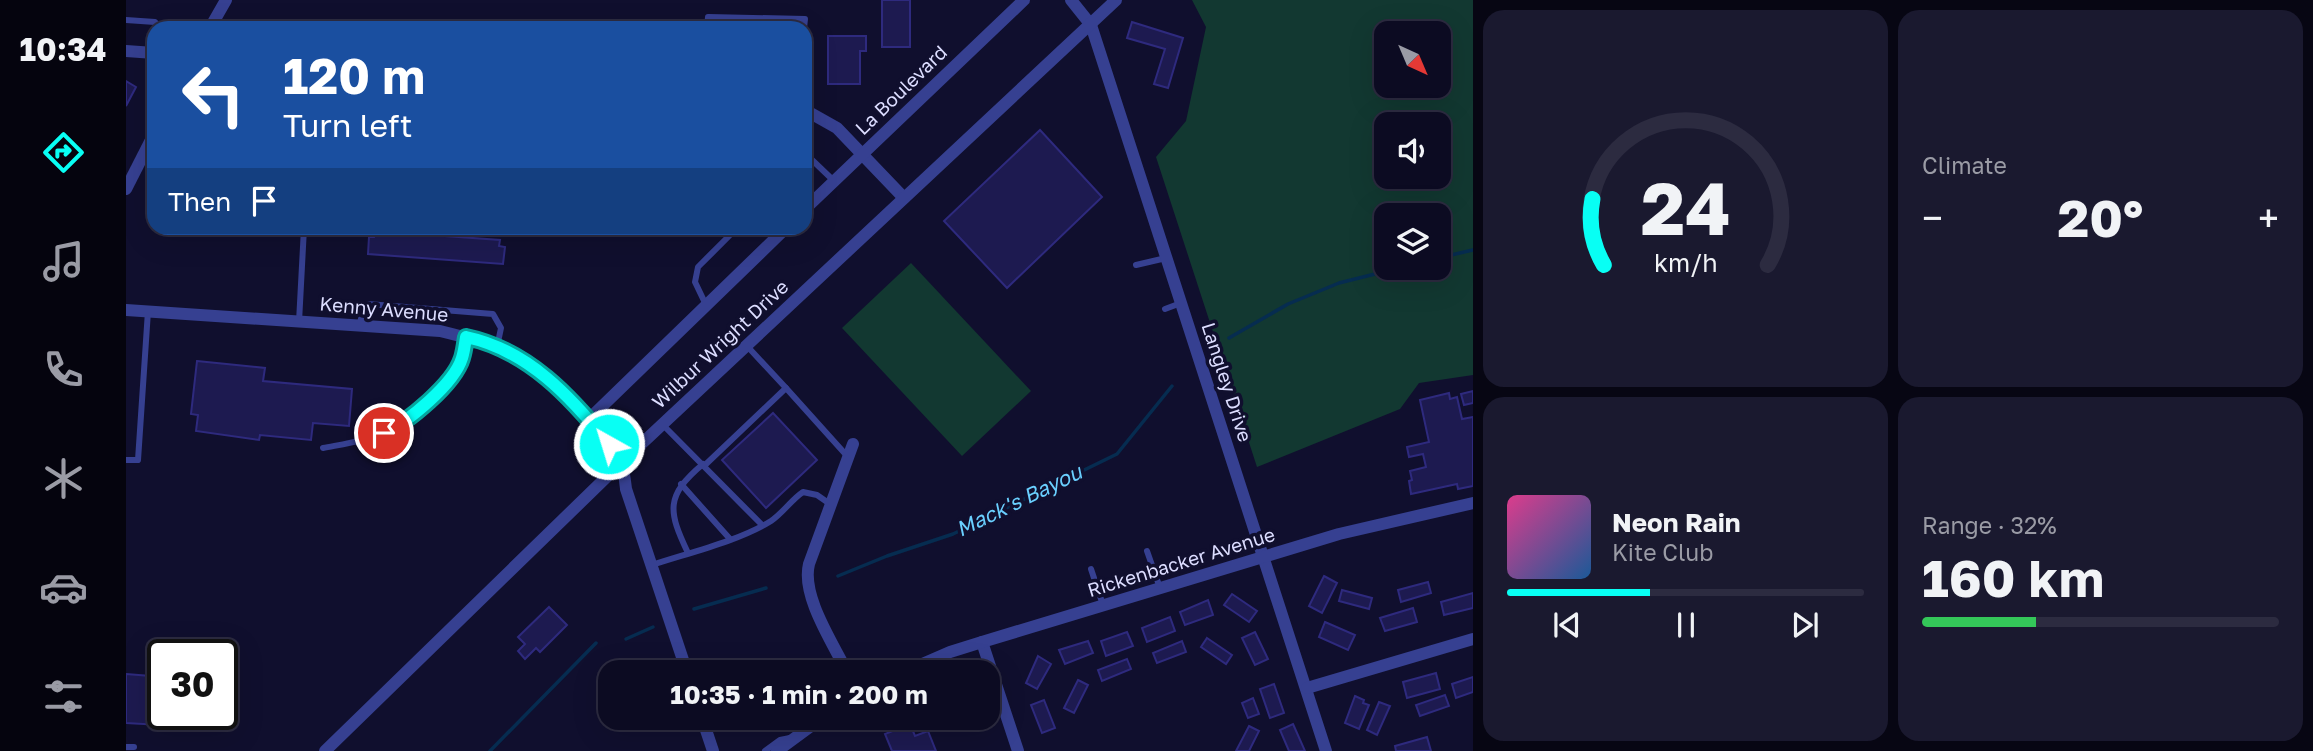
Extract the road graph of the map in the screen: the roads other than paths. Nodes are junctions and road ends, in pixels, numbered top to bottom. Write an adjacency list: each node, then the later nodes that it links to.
1 (226, 0): 7 (street)
2 (1024, 0): 15 (street, La Boulevard)
3 (1071, 0): 10 (street)
4 (1116, 0): 10 (street, Wilbur Wright Drive)
5 (126, 20): 6 (lane)
6 (147, 21)
7 (214, 21)
8 (708, 21): 9 (lane)
9 (804, 21)
10 (1091, 25): 19 (street, Wilbur Wright Drive); 24 (street, Langley Drive)
11 (126, 51): 12 (street)
12 (147, 52)
13 (812, 114): 15 (street)
14 (147, 148): 18 (street)
15 (862, 153): 17 (street, La Boulevard); 19 (street)
16 (812, 160): 17 (lane)
17 (834, 181): 20 (street, La Boulevard)
18 (126, 190)
19 (904, 198): 34 (street, Wilbur Wright Drive)
20 (812, 202)
21 (304, 235): 31 (lane)
22 (730, 235): 27 (lane)
23 (779, 235): 27 (street)
24 (1166, 258): 25 (lane); 26 (street, Langley Drive)
25 (1136, 265)
26 (1181, 303): 28 (lane); 52 (street, Langley Drive)
27 (706, 305): 37 (street)
28 (1165, 309)
29 (126, 310): 30 (street, Kenny Avenue)
30 (148, 311): 31 (street, Kenny Avenue); 42 (lane)
31 (299, 322): 32 (street, Kenny Avenue)
32 (359, 326): 33 (street, Kenny Avenue); 35 (lane)
33 (466, 337): 35 (street, Kenny Avenue); 40 (lane)
34 (747, 346): 36 (lane); 38 (street, Wilbur Wright Drive)
35 (497, 347): 37 (street, Kenny Avenue)
36 (786, 388): 41 (lane); 44 (lane)
37 (589, 419): 43 (street, Kenny Avenue)
38 (663, 424): 43 (street, Wilbur Wright Drive); 44 (lane)
39 (853, 444): 41 (street)
40 (323, 448)
41 (848, 457): 47 (street)
42 (126, 460)
43 (621, 463): 53 (street, Kenny Avenue); 69 (street, Wilbur Wright Drive)
44 (703, 465): 45 (lane); 48 (lane)
45 (681, 484): 49 (lane); 51 (lane)
46 (1473, 503): 52 (street, Rickenbacker Avenue)
47 (830, 504): 48 (lane); 60 (street)
48 (762, 525): 49 (lane)
49 (730, 539): 51 (lane)
50 (1147, 551): 55 (lane)
51 (688, 553): 53 (lane)
52 (1263, 557): 55 (street, Rickenbacker Avenue); 62 (street, Langley Drive)
53 (651, 565): 59 (street, Kenny Avenue)
54 (1091, 569): 56 (lane)
55 (1160, 588): 56 (street, Rickenbacker Avenue)
56 (1103, 605): 58 (street, Rickenbacker Avenue)
57 (1473, 639): 62 (street)
58 (982, 642): 61 (street, Rickenbacker Avenue); 72 (street)
59 (683, 660)
60 (841, 660)
61 (932, 660)
62 (1307, 688): 73 (street, Langley Drive)
63 (706, 730): 68 (street)
64 (805, 730): 65 (street)
65 (795, 737): 70 (lane); 71 (street)
66 (126, 747): 67 (lane)
67 (134, 747)
68 (714, 750)
69 (325, 751)
70 (765, 751)
71 (778, 751)
72 (1018, 751)
73 (1326, 751)

